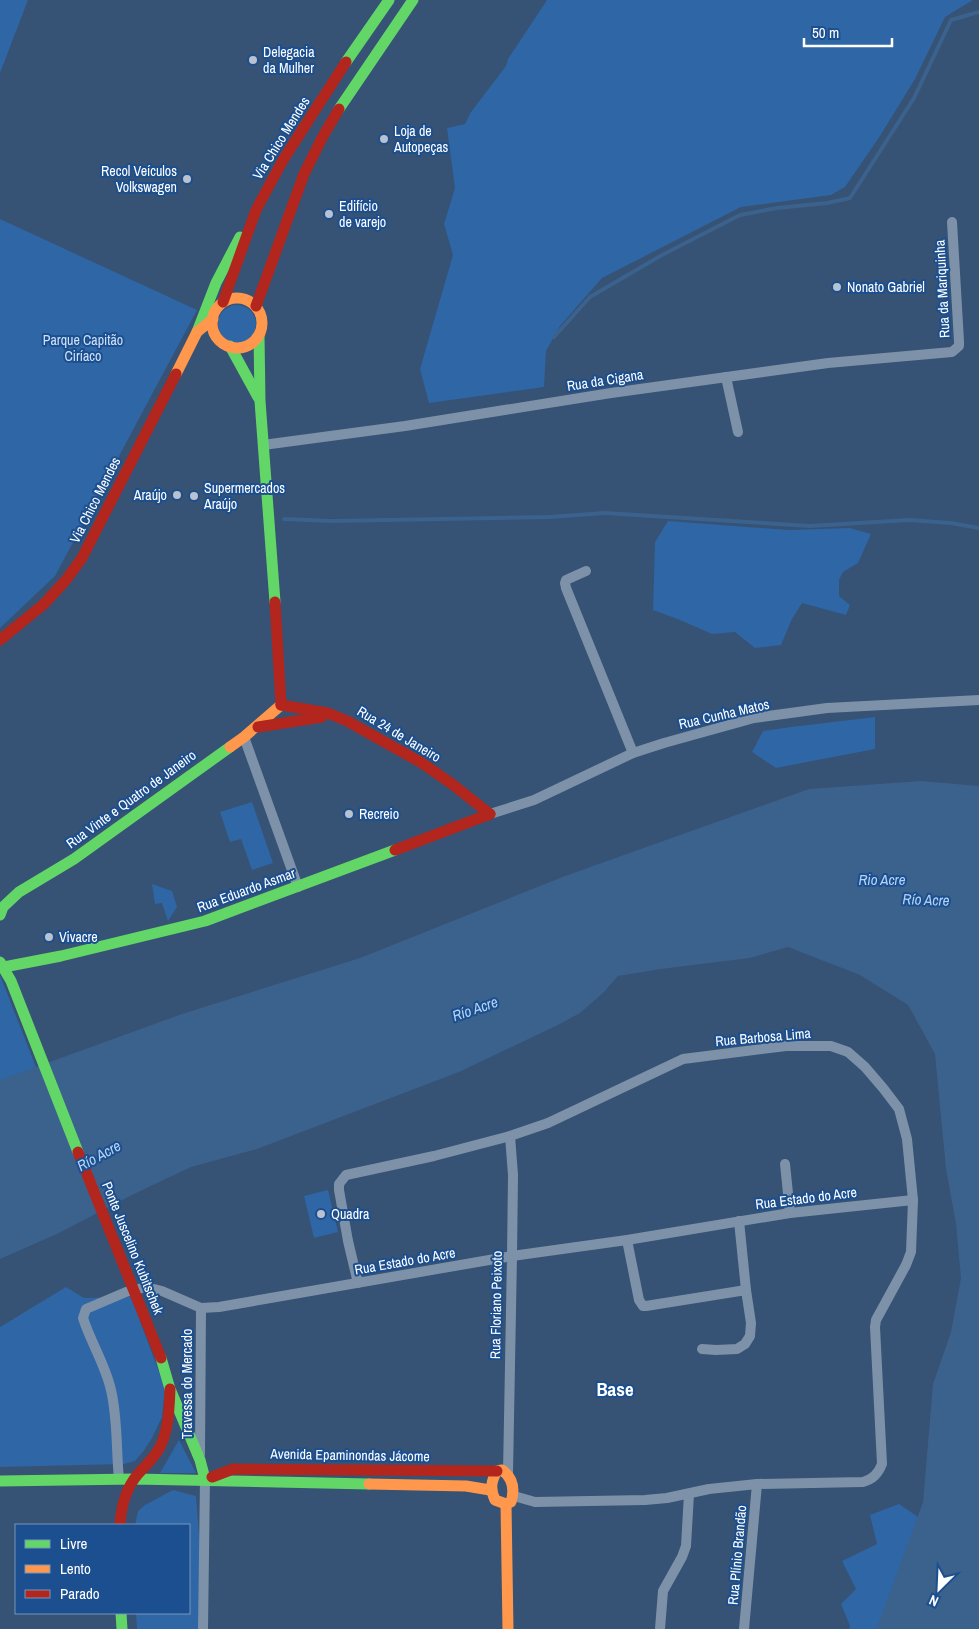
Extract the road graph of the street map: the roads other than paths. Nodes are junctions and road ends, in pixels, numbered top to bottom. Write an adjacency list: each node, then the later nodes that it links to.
1 (389, 0): 3 (main road, Via Chico Mendes)
2 (414, 0): 6 (main road)
3 (256, 210): 5 (main road, Via Chico Mendes); 8 (main road)
4 (952, 222): 12 (street, Rua da Mariquinha)
5 (223, 302): 6 (main road); 7 (main road)
6 (256, 306): 9 (main road)
7 (213, 319): 8 (main road, Via Chico Mendes); 10 (main road)
8 (197, 332): 11 (main road, Via Chico Mendes)
9 (259, 335): 10 (main road); 14 (main road)
10 (226, 344): 11 (main road); 14 (main road)
11 (187, 352): 18 (main road, Via Chico Mendes)
12 (952, 352): 13 (street, Rua da Cigana)
13 (726, 377): 15 (street); 16 (street, Rua da Cigana)
14 (260, 403): 16 (main road)
15 (738, 432)
16 (263, 445): 20 (main road)
17 (586, 571): 24 (street)
18 (0, 640)
19 (979, 700): 24 (street, Rua Cunha Matos)
20 (281, 706): 21 (main road, Rua 24 de Janeiro); 22 (main road, Rua Vinte e Quatro de Janeiro)
21 (337, 716): 22 (main road); 25 (main road, Rua 24 de Janeiro)
22 (256, 727): 23 (main road, Rua Vinte e Quatro de Janeiro)
23 (244, 737): 26 (street); 27 (main road, Rua Vinte e Quatro de Janeiro)
24 (633, 753): 25 (street, Rua Cunha Matos)
25 (490, 814): 26 (main road, Rua Eduardo Asmar)
26 (298, 887): 28 (main road, Rua Eduardo Asmar)
27 (0, 915)
28 (2, 965): 40 (main road, Ponte Juscelino Kubitschek, bridge)
29 (510, 1136): 31 (street, Rua Barbosa Lima); 35 (street, Rua Floriano Peixoto); 36 (street, Rua Barbosa Lima)
30 (785, 1164): 32 (street)
31 (912, 1200): 32 (street, Rua Estado do Acre); 47 (street, Rua Barbosa Lima)
32 (790, 1213): 33 (street, Rua Estado do Acre)
33 (739, 1221): 34 (street, Rua Estado do Acre); 37 (street)
34 (627, 1240): 35 (street, Rua Estado do Acre); 37 (street)
35 (512, 1256): 36 (street, Rua Estado do Acre); 42 (street, Rua Floriano Peixoto)
36 (358, 1283): 38 (street, Rua Estado do Acre)
37 (746, 1290): 39 (street)
38 (201, 1308): 41 (street, Travessa do Mercado); 44 (street, Rua Estado do Acre)
39 (702, 1349)
40 (170, 1389): 41 (main road); 43 (main road)
41 (200, 1460): 45 (main road)
42 (502, 1472): 45 (main road, Avenida Epaminondas Jácome); 48 (main road, Rua Floriano Peixoto); 50 (main road, Rua Floriano Peixoto)
43 (134, 1479): 44 (main road, Avenida Epaminondas Jácome); 45 (main road, Avenida Epaminondas Jácome); 51 (main road)
44 (119, 1480): 46 (main road, Avenida Epaminondas Jácome)
45 (205, 1480): 48 (main road, Avenida Epaminondas Jácome); 54 (street)
46 (0, 1481)
47 (757, 1484): 49 (street); 57 (street, Rua Plínio Brandão)
48 (490, 1490): 50 (main road)
49 (689, 1494): 50 (street); 56 (street)
50 (510, 1500): 55 (main road, Rua Floriano Peixoto)
51 (120, 1524)
52 (121, 1614): 53 (main road)
53 (122, 1629)
54 (203, 1629)
55 (508, 1629)
56 (660, 1629)
57 (744, 1629)

